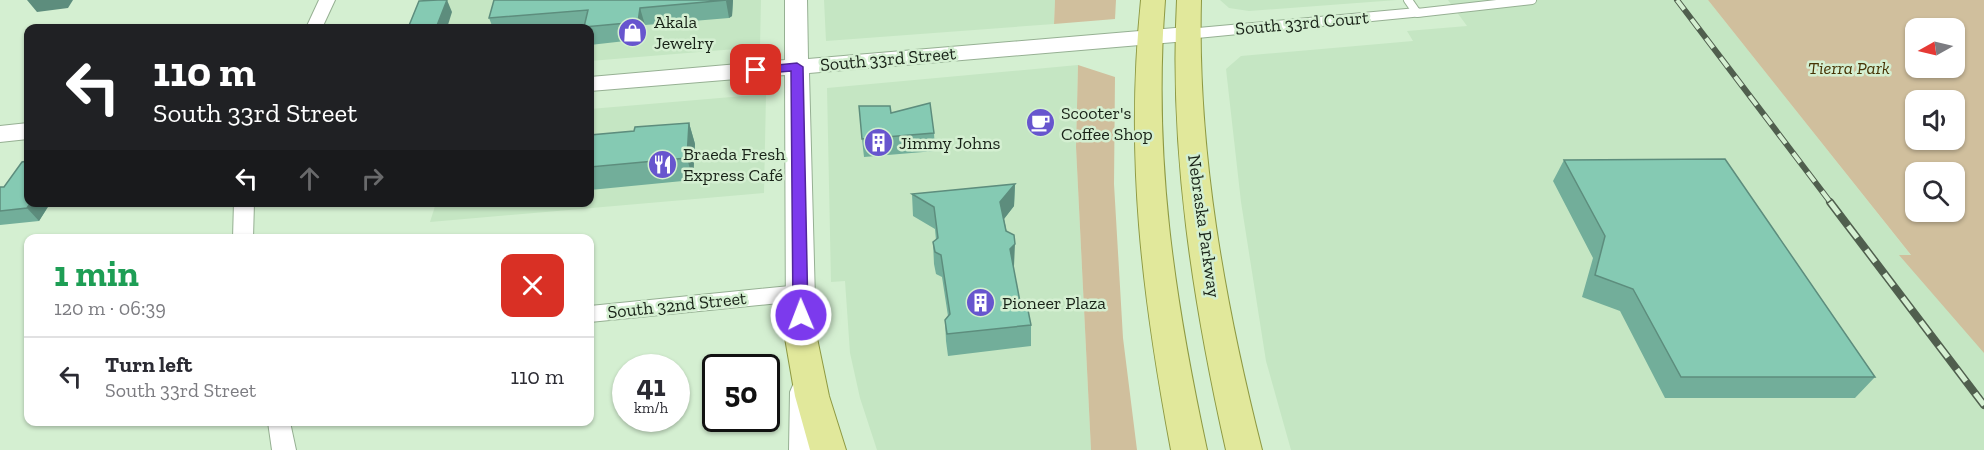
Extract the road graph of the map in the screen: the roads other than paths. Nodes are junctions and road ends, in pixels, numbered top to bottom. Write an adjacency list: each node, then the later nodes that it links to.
1 (327, 0): 7 (street)
2 (796, 0): 10 (main road)
3 (1153, 0): 9 (main road)
4 (1189, 0): 8 (main road, Nebraska Parkway)
5 (1532, 0): 6 (lane)
6 (1413, 7): 8 (street, South 33rd Court)
7 (316, 24)
8 (1186, 34): 9 (main road, South 33rd Street); 24 (main road, Nebraska Parkway)
9 (1148, 38): 10 (main road, South 33rd Street); 23 (main road)
10 (797, 67): 11 (main road, South 33rd Street); 16 (main road)
11 (594, 84)
12 (24, 131): 13 (main road)
13 (0, 134)
14 (244, 207): 15 (street)
15 (243, 234)
16 (800, 293): 17 (street, South 32nd Street); 18 (main road)
17 (594, 314)
18 (801, 338): 21 (street); 22 (main road)
19 (280, 426): 20 (street)
20 (284, 450)
21 (801, 450)
22 (828, 450)
23 (1189, 450)
24 (1244, 450)

